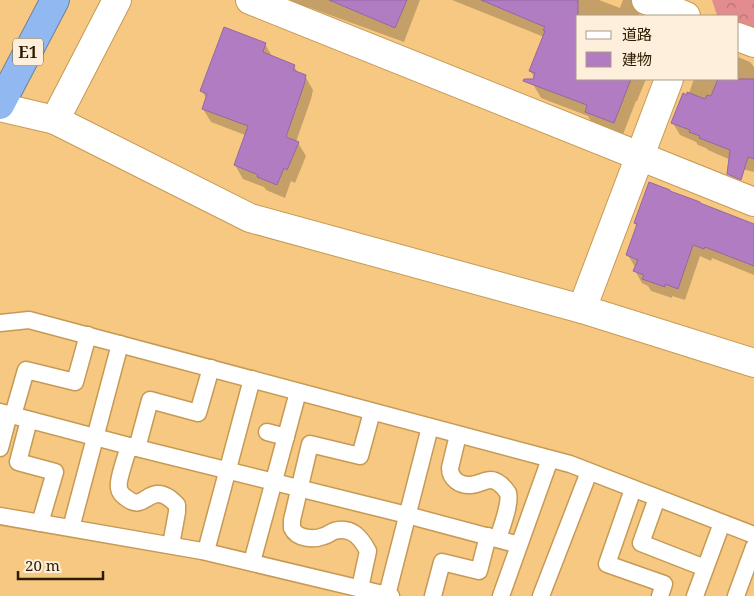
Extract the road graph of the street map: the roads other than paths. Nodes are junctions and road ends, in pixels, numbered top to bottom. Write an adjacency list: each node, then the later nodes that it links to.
1 (55, 0): 11 (highway, E1)
2 (117, 0): 12 (street)
3 (250, 0): 13 (street)
4 (646, 0): 6 (street)
5 (699, 0): 7 (street)
6 (684, 15)
7 (693, 15)
8 (739, 37): 9 (street)
9 (754, 43)
10 (669, 80): 13 (street)
11 (0, 106): 12 (street)
12 (56, 120): 15 (street)
13 (640, 157): 14 (street); 15 (street)
14 (754, 202)
15 (582, 309): 19 (street)
16 (0, 323): 17 (lane)
17 (88, 335): 18 (lane); 24 (lane)
18 (120, 344): 20 (lane); 28 (lane)
19 (754, 363)
20 (211, 368): 21 (lane); 30 (lane)
21 (252, 379): 22 (lane); 33 (lane)
22 (298, 392): 23 (lane); 29 (lane)
23 (372, 412): 25 (lane); 36 (lane)
24 (13, 415): 28 (lane); 31 (lane); 41 (lane)
25 (430, 427): 27 (lane); 39 (lane)
26 (267, 432): 29 (lane)
27 (458, 435): 32 (lane); 45 (lane)
28 (95, 437): 30 (lane); 43 (lane)
29 (286, 437): 35 (lane)
30 (133, 447): 33 (lane); 46 (lane)
31 (0, 448)
32 (550, 459): 34 (lane); 47 (lane)
33 (227, 470): 35 (lane); 49 (lane)
34 (589, 472): 37 (lane); 56 (lane)
35 (274, 482): 36 (lane); 50 (lane)
36 (300, 488): 39 (lane); 52 (lane)
37 (633, 489): 38 (lane); 57 (lane)
38 (657, 498): 42 (lane); 51 (lane)
39 (407, 515): 45 (lane); 53 (lane)
40 (0, 516): 41 (lane)
41 (40, 523): 43 (lane)
42 (722, 523): 44 (lane); 51 (lane)
43 (71, 528): 46 (lane)
44 (754, 535)
45 (493, 538): 47 (lane); 54 (lane)
46 (171, 545): 49 (lane)
47 (519, 545): 55 (lane)
48 (754, 547): 59 (lane)
49 (206, 552): 50 (lane)
50 (252, 562): 52 (lane)
51 (706, 568): 58 (lane)
52 (360, 588): 53 (lane)
53 (389, 595)
54 (433, 596)
55 (501, 596)
56 (541, 596)
57 (660, 596)
58 (695, 596)
59 (736, 596)

